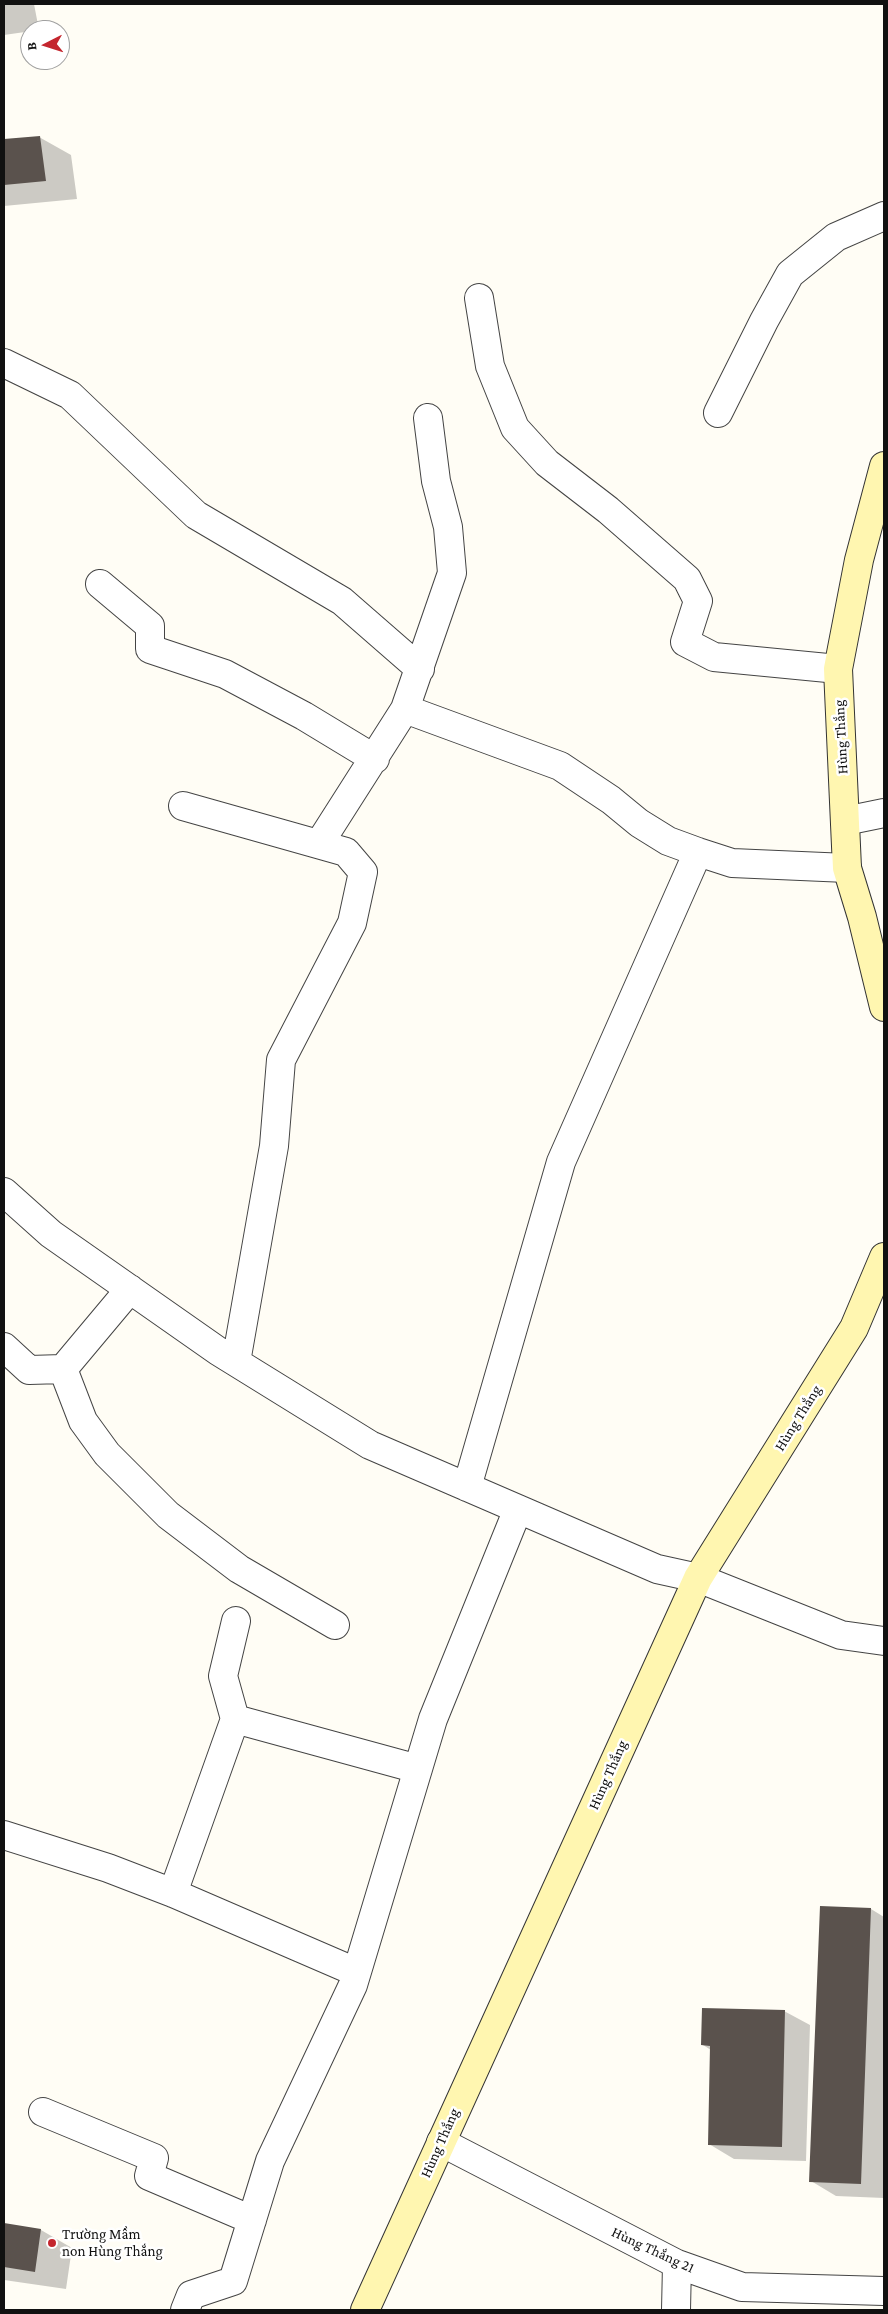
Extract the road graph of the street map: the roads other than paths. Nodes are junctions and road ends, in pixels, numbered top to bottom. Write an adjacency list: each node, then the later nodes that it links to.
1 (884, 216): 4 (street)
2 (479, 298): 9 (street)
3 (4, 363): 8 (street)
4 (718, 413)
5 (428, 418): 8 (street)
6 (884, 466): 9 (street, Hùng Thắng)
7 (100, 584): 11 (street)
8 (420, 669): 10 (street)
9 (838, 669): 14 (street, Hùng Thắng)
10 (404, 709): 11 (street); 16 (street)
11 (375, 759): 15 (street)
12 (183, 806): 15 (street)
13 (884, 813): 14 (street)
14 (846, 821): 17 (street, Hùng Thắng)
15 (318, 844): 23 (street)
16 (698, 852): 17 (street); 25 (street)
17 (847, 868): 18 (street, Hùng Thắng)
18 (884, 1007)
19 (4, 1192): 21 (street)
20 (884, 1257): 27 (street, Hùng Thắng)
21 (130, 1289): 23 (street); 24 (street)
22 (4, 1347): 24 (street)
23 (236, 1362): 25 (street)
24 (63, 1369): 29 (street)
25 (467, 1487): 26 (street)
26 (518, 1509): 27 (street); 32 (street)
27 (698, 1578): 30 (street); 37 (street, Hùng Thắng)
28 (236, 1621): 31 (street)
29 (335, 1625)
30 (884, 1641)
31 (235, 1719): 32 (street); 34 (street)
32 (418, 1769): 35 (street)
33 (4, 1835): 34 (street)
34 (173, 1892): 35 (street)
35 (356, 1972): 38 (street)
36 (43, 2112): 38 (street)
37 (441, 2142): 39 (street, Hùng Thắng 21); 42 (street, Hùng Thắng)
38 (252, 2220): 41 (street)
39 (677, 2264): 40 (street, Hùng Thắng 21); 43 (street)
40 (884, 2291)
41 (185, 2310)
42 (365, 2310)
43 (676, 2310)

